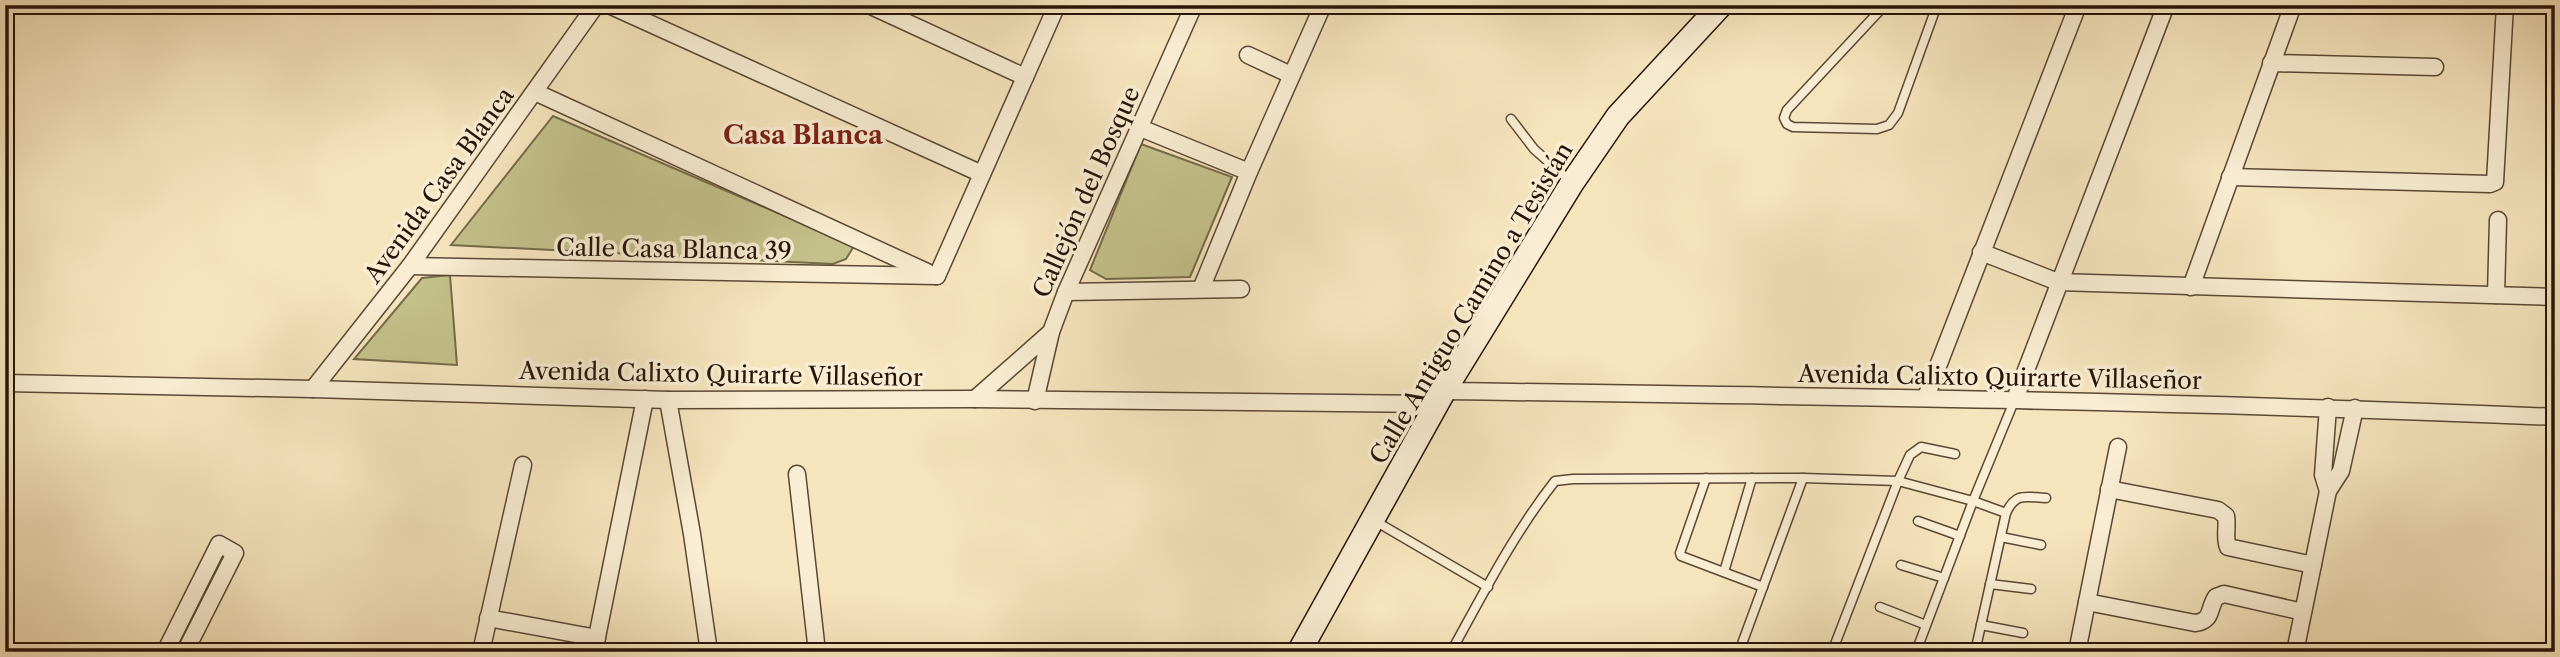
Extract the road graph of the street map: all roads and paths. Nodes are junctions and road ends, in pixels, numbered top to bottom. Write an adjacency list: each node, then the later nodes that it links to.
1 (596, 5): 19 (street, Avenida Casa Blanca)
2 (609, 5): 23 (street)
3 (869, 5): 18 (street)
4 (1057, 5): 18 (street)
5 (1194, 5): 21 (street, Callejón del Bosque)
6 (1322, 5): 17 (street)
7 (1721, 5): 25 (street, Calle Antiguo Camino a Tesistán)
8 (1885, 5): 9 (lane)
9 (1937, 5)
10 (2078, 5): 27 (street)
11 (2166, 5): 30 (street)
12 (2293, 5): 15 (street)
13 (2505, 5): 24 (street)
14 (1248, 55): 17 (street)
15 (2271, 63): 16 (street); 24 (street)
16 (2435, 66)
17 (1291, 75): 22 (street)
18 (1025, 77): 23 (street)
19 (535, 92): 28 (street, Avenida Casa Blanca); 29 (street)
20 (1511, 119): 25 (lane)
21 (1139, 127): 22 (street); 34 (street, Callejón del Bosque)
22 (1249, 172): 32 (street)
23 (982, 174): 29 (street)
24 (2230, 177): 31 (street)
25 (1572, 183): 40 (street, Calle Antiguo Camino a Tesistán)
26 (2498, 220): 35 (street)
27 (1981, 252): 30 (street); 41 (street)
28 (410, 266): 29 (street, Calle Casa Blanca 39); 39 (street, Avenida Casa Blanca)
29 (937, 276)
30 (2058, 282): 31 (street); 44 (street)
31 (2191, 287): 35 (street)
32 (1201, 289): 33 (street); 34 (street)
33 (1241, 289)
34 (1066, 292): 37 (street, Callejón del Bosque)
35 (2496, 295): 36 (street)
36 (2555, 297)
37 (1051, 332): 43 (street); 46 (street, Callejón del Bosque)
38 (5, 383): 39 (street, Avenida Calixto Quirarte Villaseñor)
39 (313, 389): 42 (street, Avenida Calixto Quirarte Villaseñor)
40 (1440, 397): 41 (street, Avenida Calixto Quirarte Villaseñor); 46 (street, Avenida Calixto Quirarte Villaseñor); 63 (street, Calle Antiguo Camino a Tesistán)
41 (1926, 397): 44 (street, Avenida Calixto Quirarte Villaseñor)
42 (645, 399): 45 (street, Avenida Calixto Quirarte Villaseñor); 83 (street)
43 (975, 399): 45 (street, Avenida Calixto Quirarte Villaseñor); 46 (street, Avenida Calixto Quirarte Villaseñor)
44 (2015, 399): 47 (street, Avenida Calixto Quirarte Villaseñor); 61 (lane)
45 (668, 400): 89 (street)
46 (1035, 401)
47 (2328, 407): 48 (street, Avenida Calixto Quirarte Villaseñor); 59 (street)
48 (2355, 408): 49 (street, Avenida Calixto Quirarte Villaseñor); 59 (street)
49 (2555, 416)
50 (2118, 447): 58 (street)
51 (1955, 454): 57 (lane)
52 (523, 465): 79 (street)
53 (797, 474): 90 (street)
54 (1706, 478): 55 (lane); 70 (lane); 73 (lane)
55 (1752, 478): 56 (lane); 70 (lane)
56 (1803, 478): 57 (lane); 74 (lane)
57 (1898, 481): 61 (lane); 94 (lane)
58 (2109, 489): 69 (street); 76 (street)
59 (2328, 491): 69 (street)
60 (2046, 498): 62 (lane)
61 (1973, 502): 62 (lane); 65 (lane)
62 (2006, 513): 66 (lane)
63 (1373, 519): 73 (lane); 85 (street, Calle Antiguo Camino a Tesistán)
64 (1918, 521): 65 (lane)
65 (1960, 536): 71 (lane)
66 (2001, 537): 67 (lane); 72 (lane)
67 (2040, 545)
68 (1901, 565): 71 (lane)
69 (2312, 565): 78 (street)
70 (1724, 572): 74 (lane)
71 (1944, 578): 80 (lane)
72 (1990, 584): 75 (lane); 81 (lane)
73 (1488, 587): 91 (lane)
74 (1763, 587): 93 (lane)
75 (2031, 589)
76 (2087, 602): 78 (street); 97 (street)
77 (1880, 607): 80 (lane)
78 (2303, 612): 98 (street)
79 (488, 618): 83 (street); 88 (street)
80 (1926, 625): 95 (lane)
81 (1981, 625): 82 (lane); 96 (lane)
82 (2023, 633)
83 (596, 645)
84 (1634, 648): 92 (lane)
85 (1300, 651)
86 (164, 652): 87 (street)
87 (185, 652)
88 (481, 652)
89 (709, 652)
90 (817, 652)
91 (1451, 652)
92 (1645, 652)
93 (1739, 652)
94 (1832, 652)
95 (1916, 652)
96 (1975, 652)
97 (2077, 652)
98 (2295, 652)

